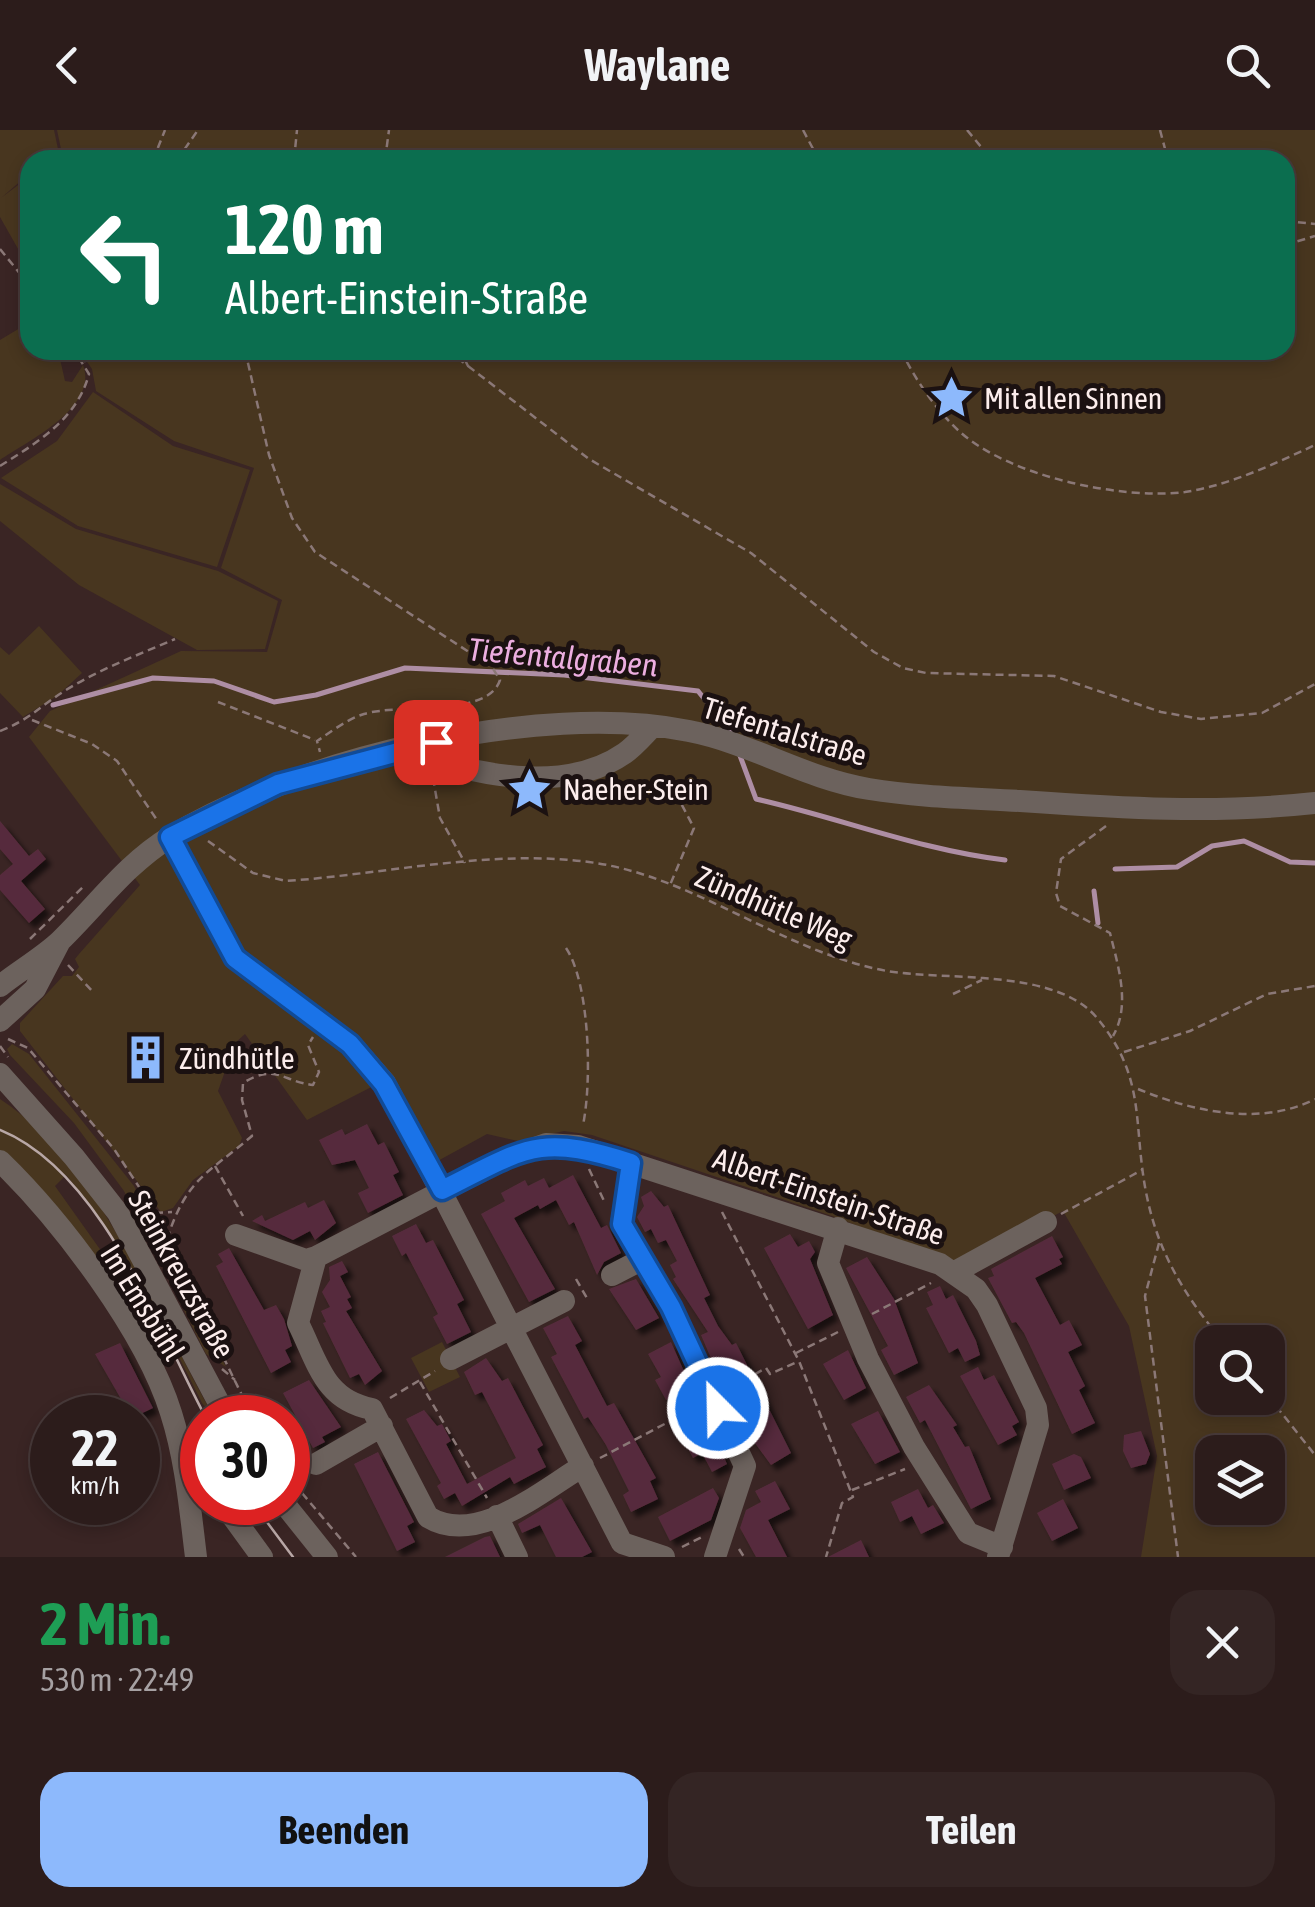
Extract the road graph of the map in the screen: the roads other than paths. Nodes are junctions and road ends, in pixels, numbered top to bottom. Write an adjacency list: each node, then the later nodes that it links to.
1 (653, 726): 2 (street, Tiefentalstraße); 2 (street); 3 (street, Tiefentalstraße)
2 (408, 748): 4 (street, Tiefentalstraße)
3 (1315, 803)
4 (164, 829): 5 (street, Tiefentalstraße); 13 (street)
5 (62, 954): 6 (street, Tiefentalstraße); 7 (street, Tiefentalstraße)
6 (4, 980)
7 (0, 1021)
8 (0, 1074): 10 (street, Steinkreuzstraße)
9 (0, 1088): 10 (street)
10 (22, 1098): 24 (street, Steinkreuzstraße)
11 (0, 1161): 26 (street, Im Emsbühl)
12 (631, 1163): 13 (street, Albert-Einstein-Straße); 15 (street, Albert-Einstein-Straße); 18 (street)
13 (442, 1190): 17 (street, Albert-Einstein-Straße); 22 (street)
14 (1046, 1222): 19 (street)
15 (838, 1228): 19 (street, Albert-Einstein-Straße); 34 (street)
16 (236, 1235): 17 (street)
17 (316, 1258): 25 (street)
18 (643, 1259): 20 (street); 40 (street)
19 (955, 1272): 34 (street, Albert-Einstein-Straße)
20 (612, 1275)
21 (564, 1301): 22 (street)
22 (512, 1327): 23 (street); 28 (street)
23 (451, 1359)
24 (215, 1395)
25 (381, 1415): 27 (street); 29 (street)
26 (180, 1438)
27 (316, 1464)
28 (583, 1466): 29 (street); 33 (street)
29 (496, 1516): 38 (street)
30 (195, 1525): 35 (street, Im Emsbühl)
31 (239, 1525): 36 (street)
32 (301, 1525): 37 (street)
33 (619, 1550): 39 (street)
34 (1000, 1552)
35 (196, 1557)
36 (262, 1557)
37 (326, 1557)
38 (517, 1557)
39 (664, 1557)
40 (715, 1557)

